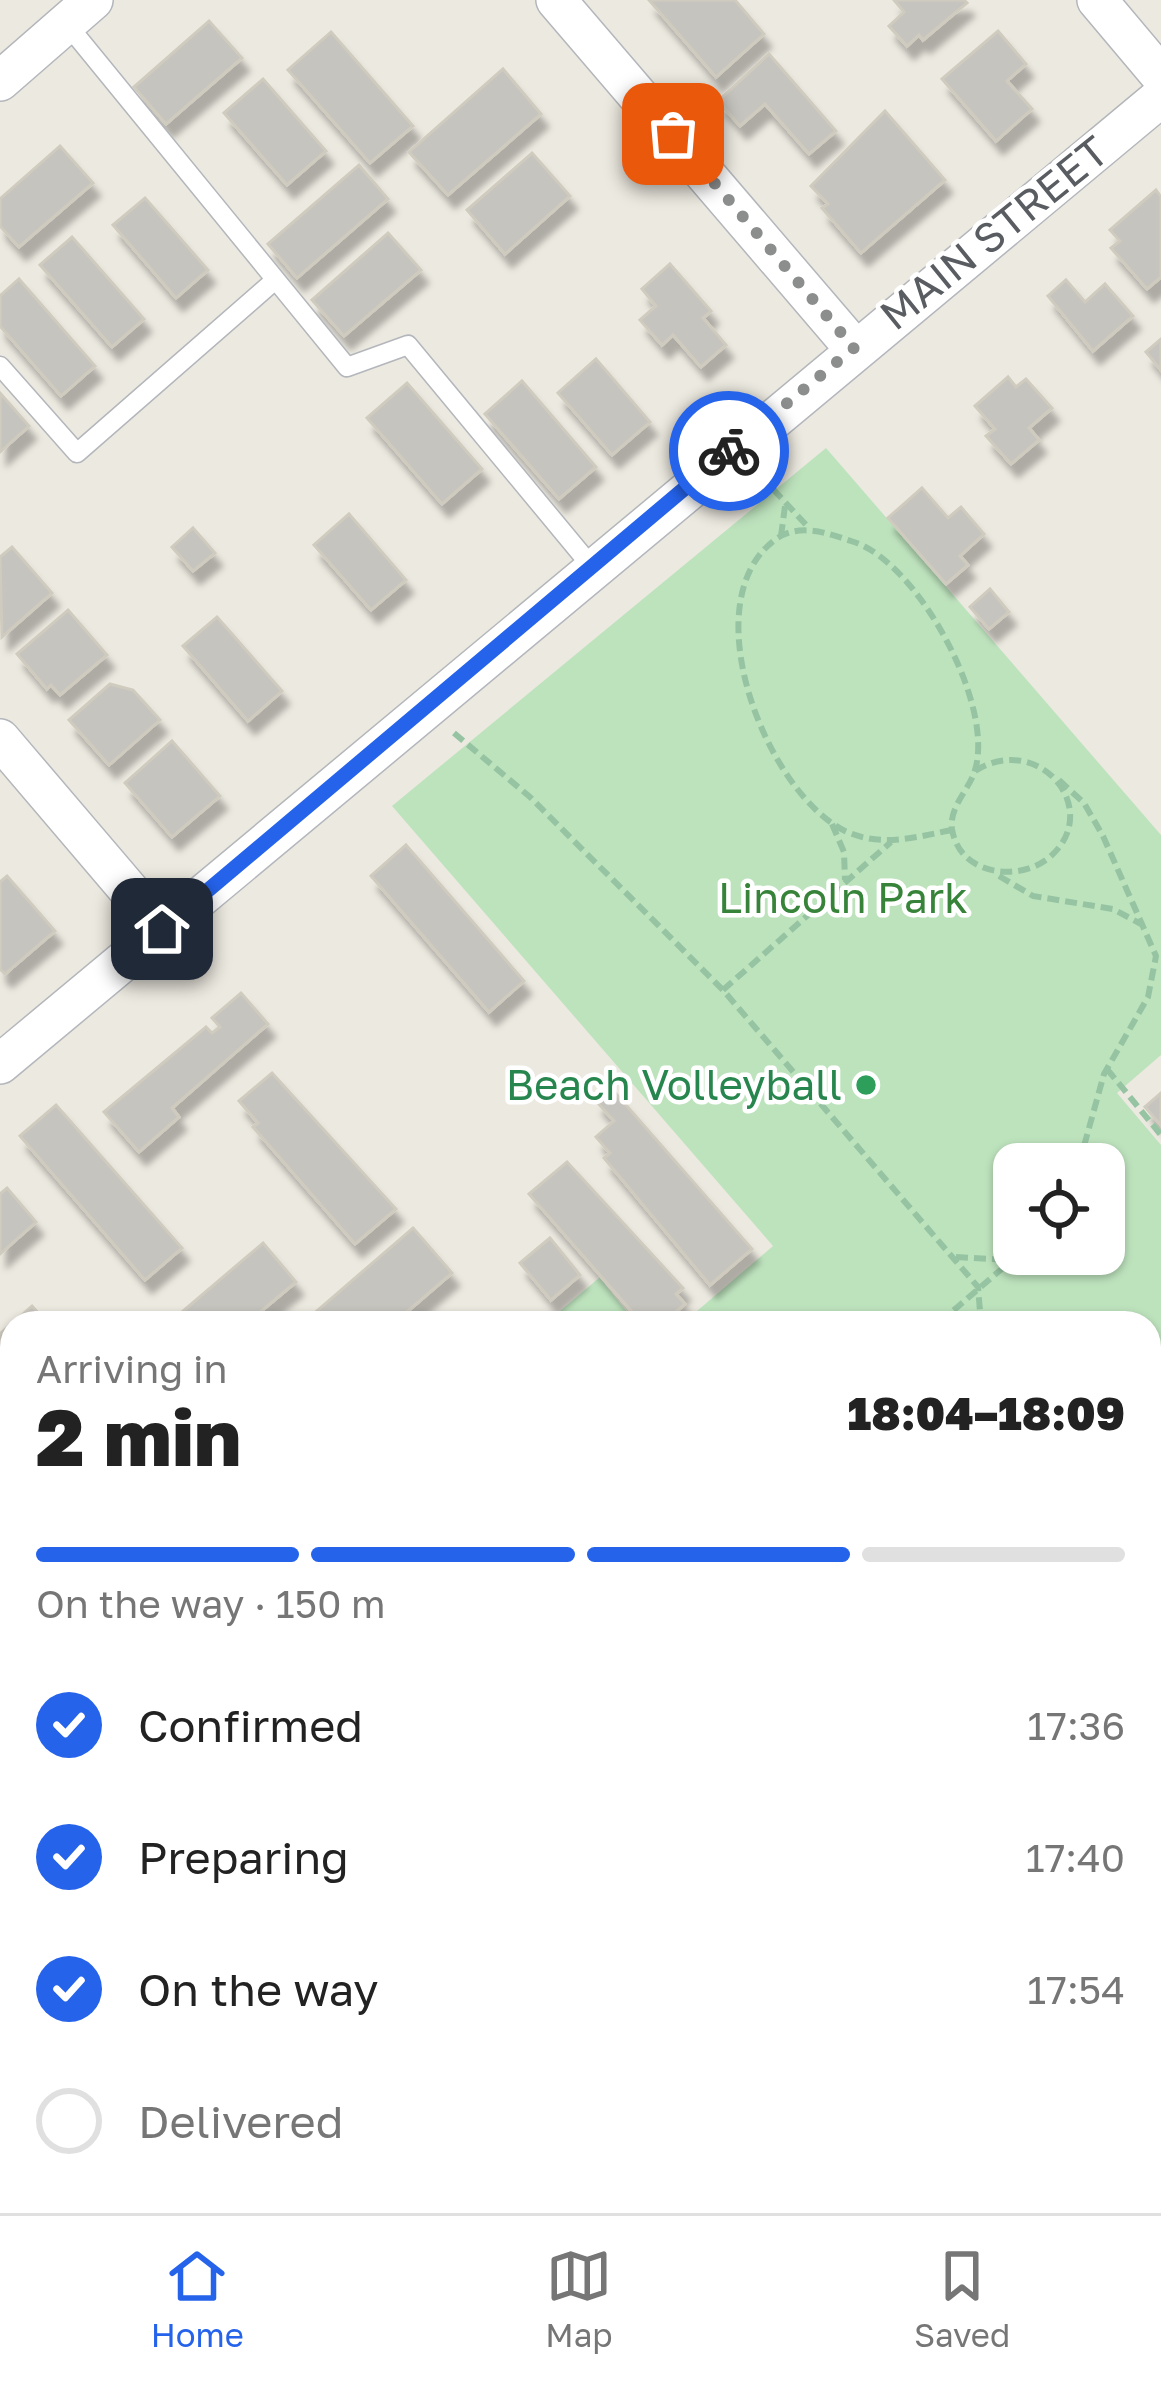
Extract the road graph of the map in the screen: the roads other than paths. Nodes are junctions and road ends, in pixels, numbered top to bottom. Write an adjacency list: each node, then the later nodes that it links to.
1 (556, 0): 8 (street)
2 (1097, 0): 4 (street)
3 (80, 12): 5 (street); 7 (lane)
4 (1161, 76)
5 (0, 81)
6 (1161, 97): 8 (street, MAIN STREET)
7 (274, 281): 9 (lane); 10 (lane)
8 (854, 348): 10 (street, MAIN STREET)
9 (0, 366)
10 (592, 567): 12 (street, MAIN STREET)
11 (0, 739): 12 (street)
12 (162, 929): 13 (street, MAIN STREET)
13 (0, 1064)

